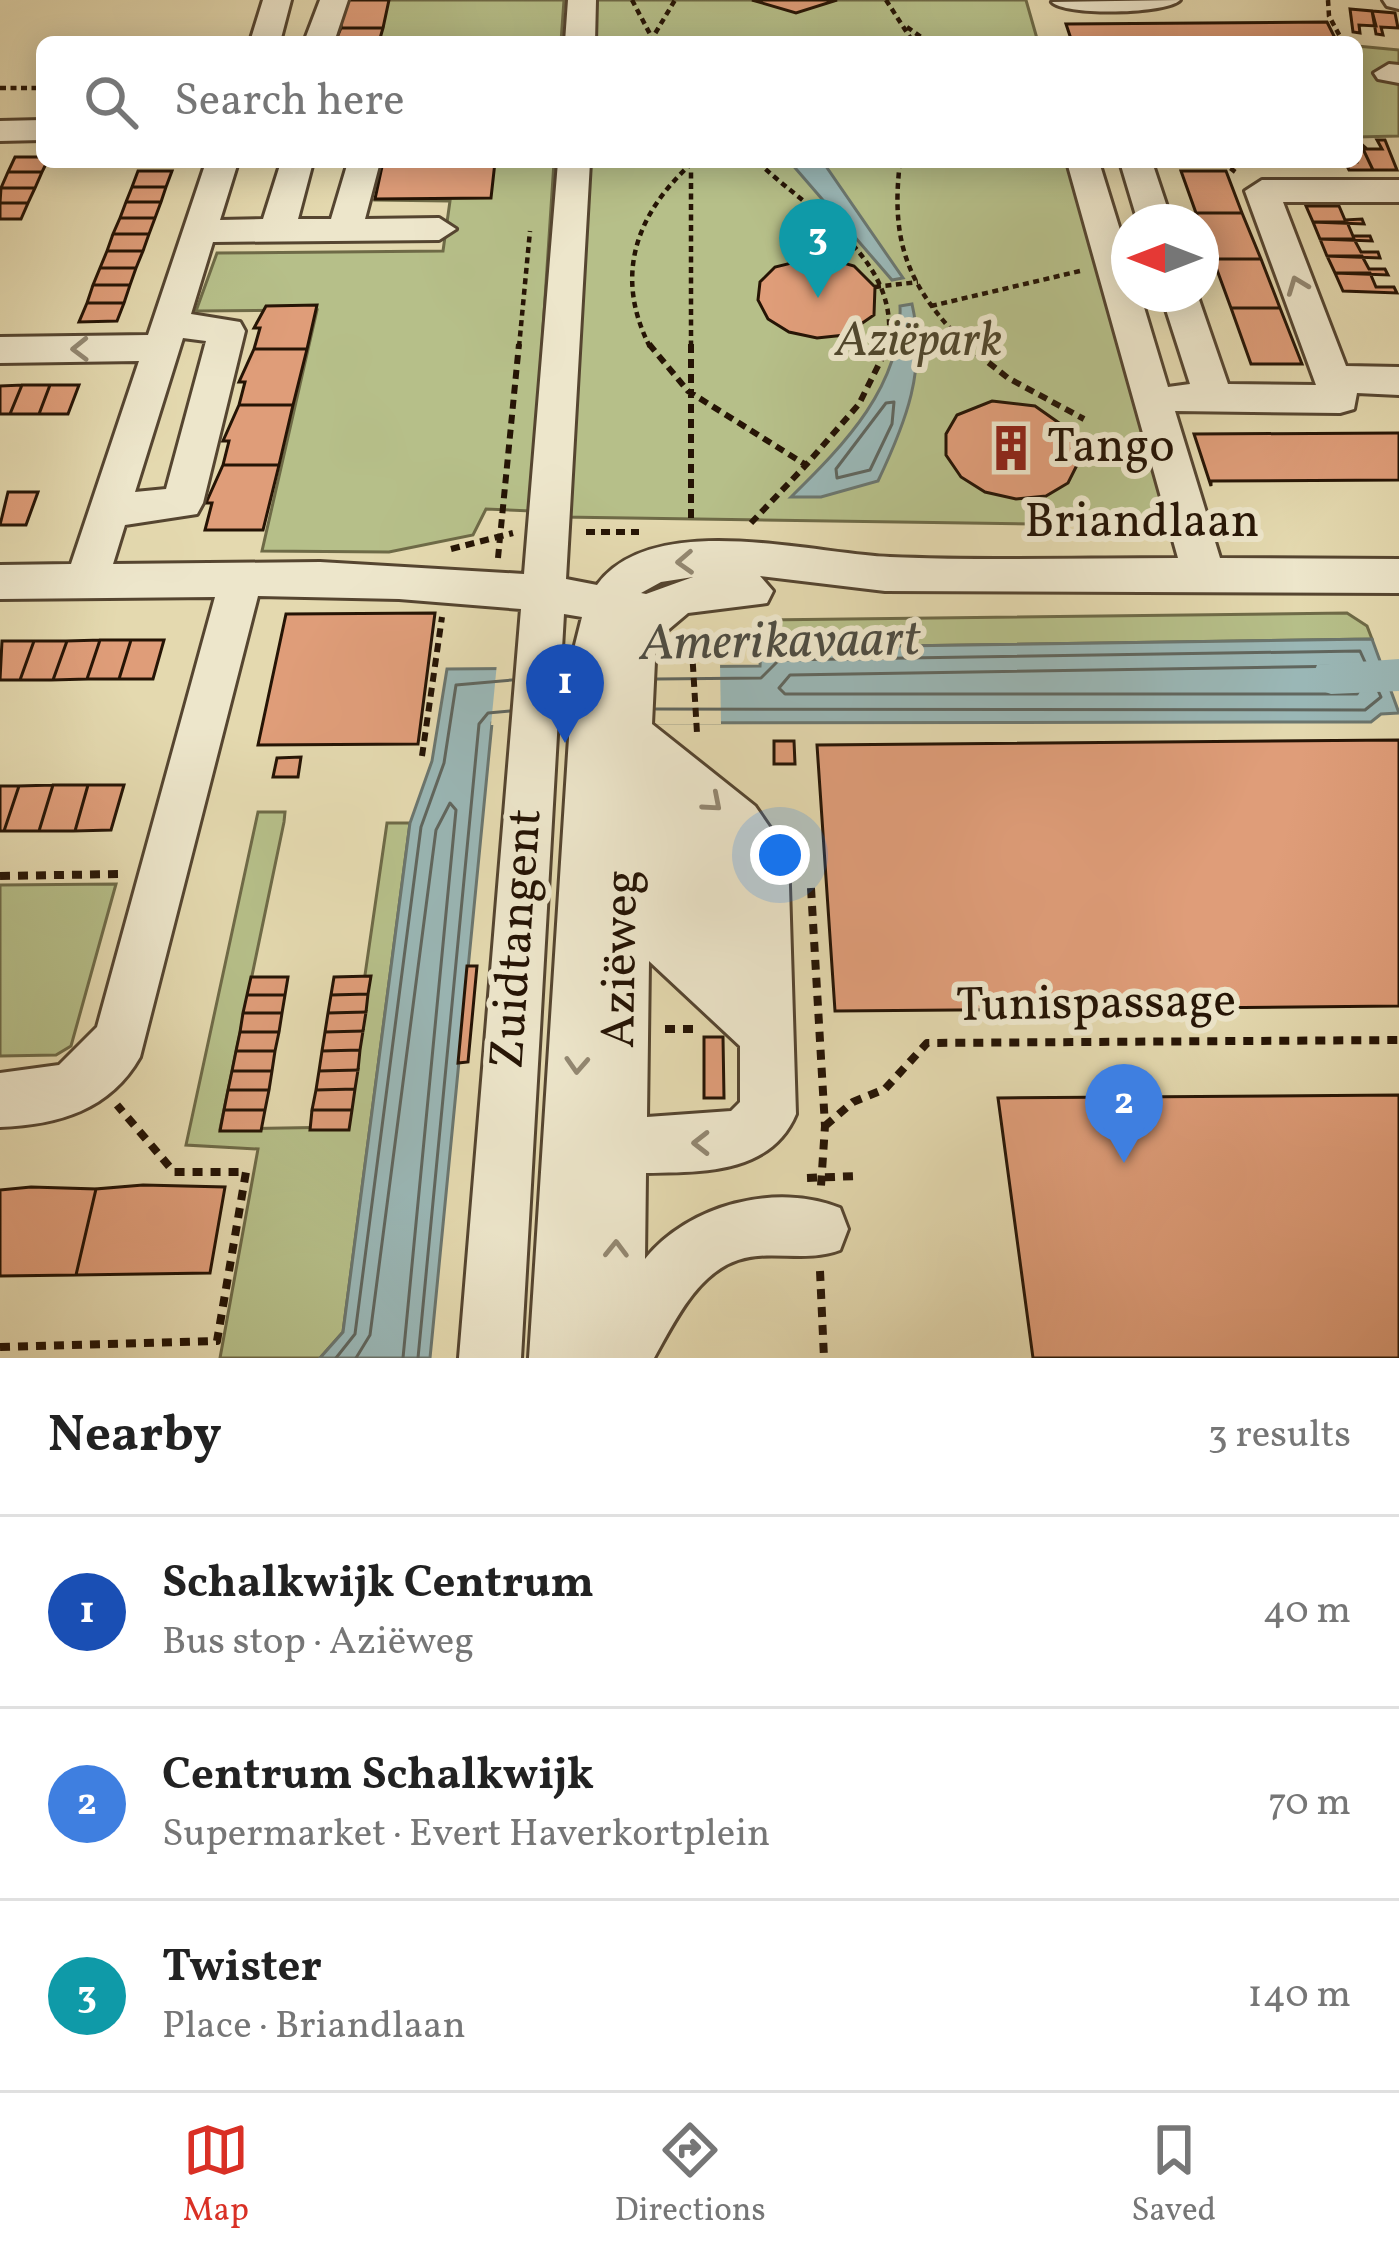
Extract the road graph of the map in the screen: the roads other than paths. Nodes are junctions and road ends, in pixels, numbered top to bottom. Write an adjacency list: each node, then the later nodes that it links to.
1 (277, 0): 6 (street)
2 (334, 0): 7 (street)
3 (582, 0): 8 (street)
4 (1166, 0): 5 (street)
5 (1055, 8)
6 (267, 36)
7 (321, 36)
8 (580, 36)
9 (220, 168): 20 (street)
10 (295, 168): 21 (street)
11 (362, 168): 19 (street)
12 (574, 168): 35 (street, Zuidtangent)
13 (1085, 168): 18 (street)
14 (1138, 168): 16 (street)
15 (1399, 191): 26 (street, one-way to 15)
16 (1150, 204)
17 (439, 229): 19 (street)
18 (1111, 229)
19 (345, 230): 21 (street)
20 (200, 231): 21 (street); 24 (street)
21 (277, 231)
22 (1134, 312): 30 (street)
23 (1182, 312): 26 (street)
24 (165, 336): 25 (street, one-way to 25); 28 (street); 28 (street)
25 (0, 350)
26 (1332, 379): 27 (street)
27 (1399, 381)
28 (111, 511): 34 (street)
29 (885, 574): 30 (street, Briandlaan); 36 (street, Briandlaan, one-way to 36); 37 (street, Briandlaan)
30 (1205, 579): 31 (street, Briandlaan)
31 (1398, 579)
32 (241, 580): 34 (street); 35 (street); 42 (street)
33 (0, 582): 34 (street)
34 (86, 582)
35 (542, 590): 36 (street); 46 (street, Zuidtangent)
36 (608, 603): 37 (street); 38 (street, Aziëweg)
37 (652, 612): 38 (street, Aziëweg)
38 (613, 663): 39 (street, Aziëweg)
39 (626, 804): 40 (street); 40 (street, one-way to 40); 41 (street); 43 (street, Aziëweg)
40 (767, 967): 41 (street)
41 (765, 1033): 43 (street, one-way to 43)
42 (0, 1100)
43 (595, 1152): 45 (street, Aziëweg, one-way to 43); 47 (street, Aziëweg)
44 (818, 1229): 45 (street)
45 (621, 1357)
46 (490, 1358)
47 (560, 1358)

